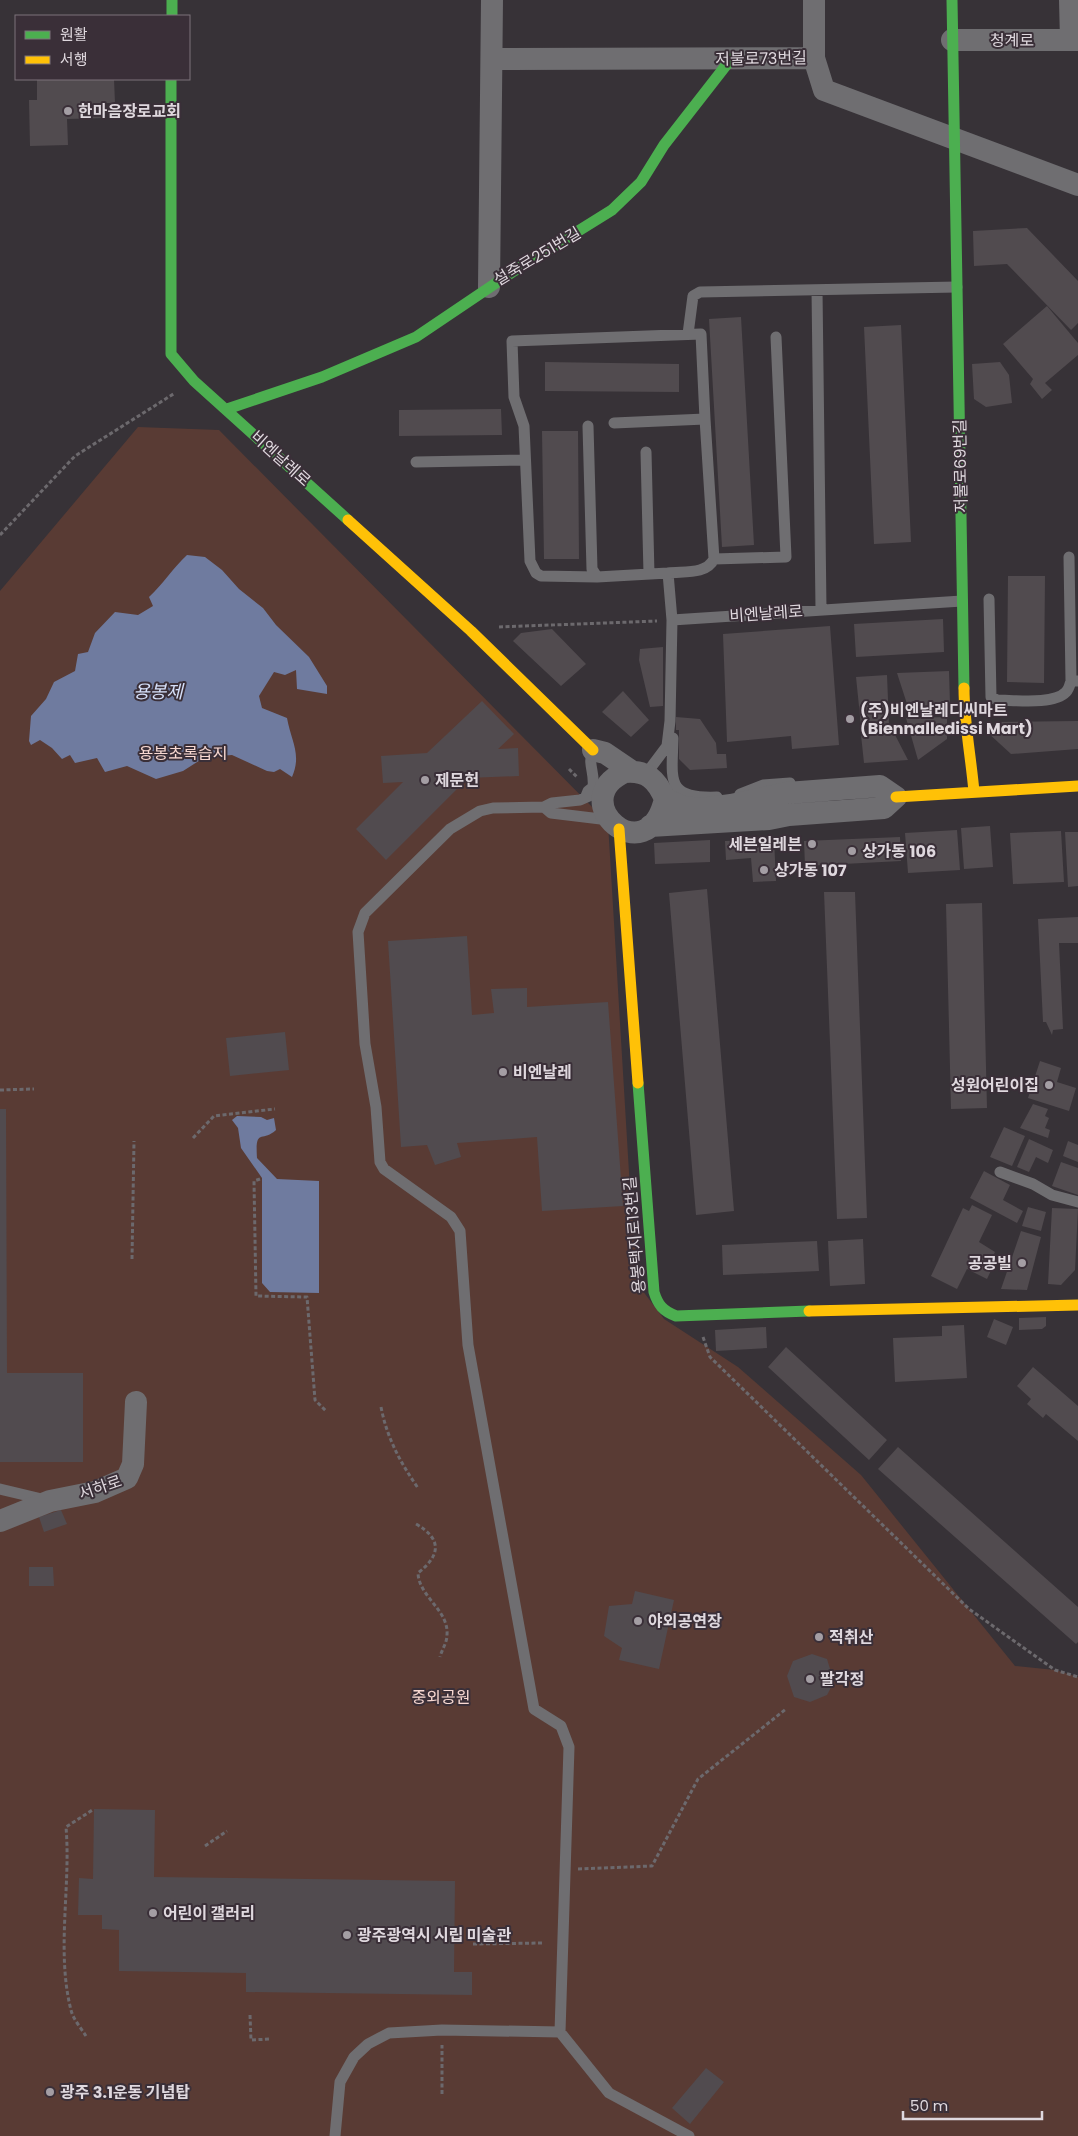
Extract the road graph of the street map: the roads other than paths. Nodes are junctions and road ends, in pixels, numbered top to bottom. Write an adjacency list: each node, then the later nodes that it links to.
1 (172, 0): 6 (street)
2 (492, 0): 10 (street, 설죽로251번길)
3 (814, 0): 9 (street, 저불로73번길)
4 (952, 0): 7 (street, 저불로69번길)
5 (1070, 0): 8 (street, 청계로)
6 (172, 15)
7 (952, 40): 8 (street, 청계로); 13 (street, 저불로69번길)
8 (1074, 40)
9 (814, 58): 11 (street, 저불로73번길); 13 (street)
10 (492, 59): 11 (street, 저불로73번길); 15 (street, 설죽로251번길)
11 (731, 59): 15 (street, 설죽로251번길)
12 (171, 80): 20 (street, 비엔날레로)
13 (954, 140): 14 (street); 16 (street, 저불로69번길)
14 (1078, 185)
15 (489, 286): 20 (street)
16 (956, 287): 17 (lane); 33 (street, 저불로69번길)
17 (817, 290): 18 (lane); 34 (lane)
18 (688, 334): 21 (lane); 25 (lane)
19 (776, 337): 28 (lane)
20 (227, 409): 38 (street, 비엔날레로)
21 (705, 419): 22 (lane); 28 (lane)
22 (614, 423)
23 (588, 426): 31 (lane)
24 (646, 452): 30 (lane)
25 (525, 460): 26 (lane); 31 (lane)
26 (416, 462)
27 (1069, 557): 36 (lane)
28 (714, 559): 29 (lane)
29 (668, 573): 30 (lane); 35 (lane)
30 (649, 574): 31 (lane)
31 (597, 576)
32 (990, 599): 36 (lane)
33 (962, 601): 34 (lane, 비엔날레로); 44 (street, 저불로69번길)
34 (822, 609): 35 (lane, 비엔날레로)
35 (672, 620): 37 (lane)
36 (1074, 681)
37 (670, 722): 39 (lane); 40 (lane)
38 (593, 750): 40 (street); 41 (street); 45 (lane)
39 (672, 765): 43 (lane); 46 (lane)
40 (639, 773): 41 (street); 46 (street)
41 (608, 786): 45 (lane); 49 (street)
42 (1078, 786): 44 (street)
43 (889, 792): 44 (street); 46 (street); 47 (lane); 50 (street)
44 (974, 792)
45 (585, 798): 48 (lane)
46 (665, 799): 50 (street)
47 (788, 801)
48 (544, 807): 49 (lane); 58 (lane)
49 (614, 824): 50 (street); 53 (street, 용봉택지로13번길)
50 (650, 826)
51 (1000, 1172): 52 (lane)
52 (1078, 1202)
53 (1078, 1305)
54 (136, 1402): 56 (street, 서하로)
55 (0, 1489): 56 (lane)
56 (50, 1501): 57 (street, 서하로)
57 (0, 1521)
58 (560, 2032): 59 (lane); 60 (lane)
59 (335, 2136)
60 (689, 2136)

